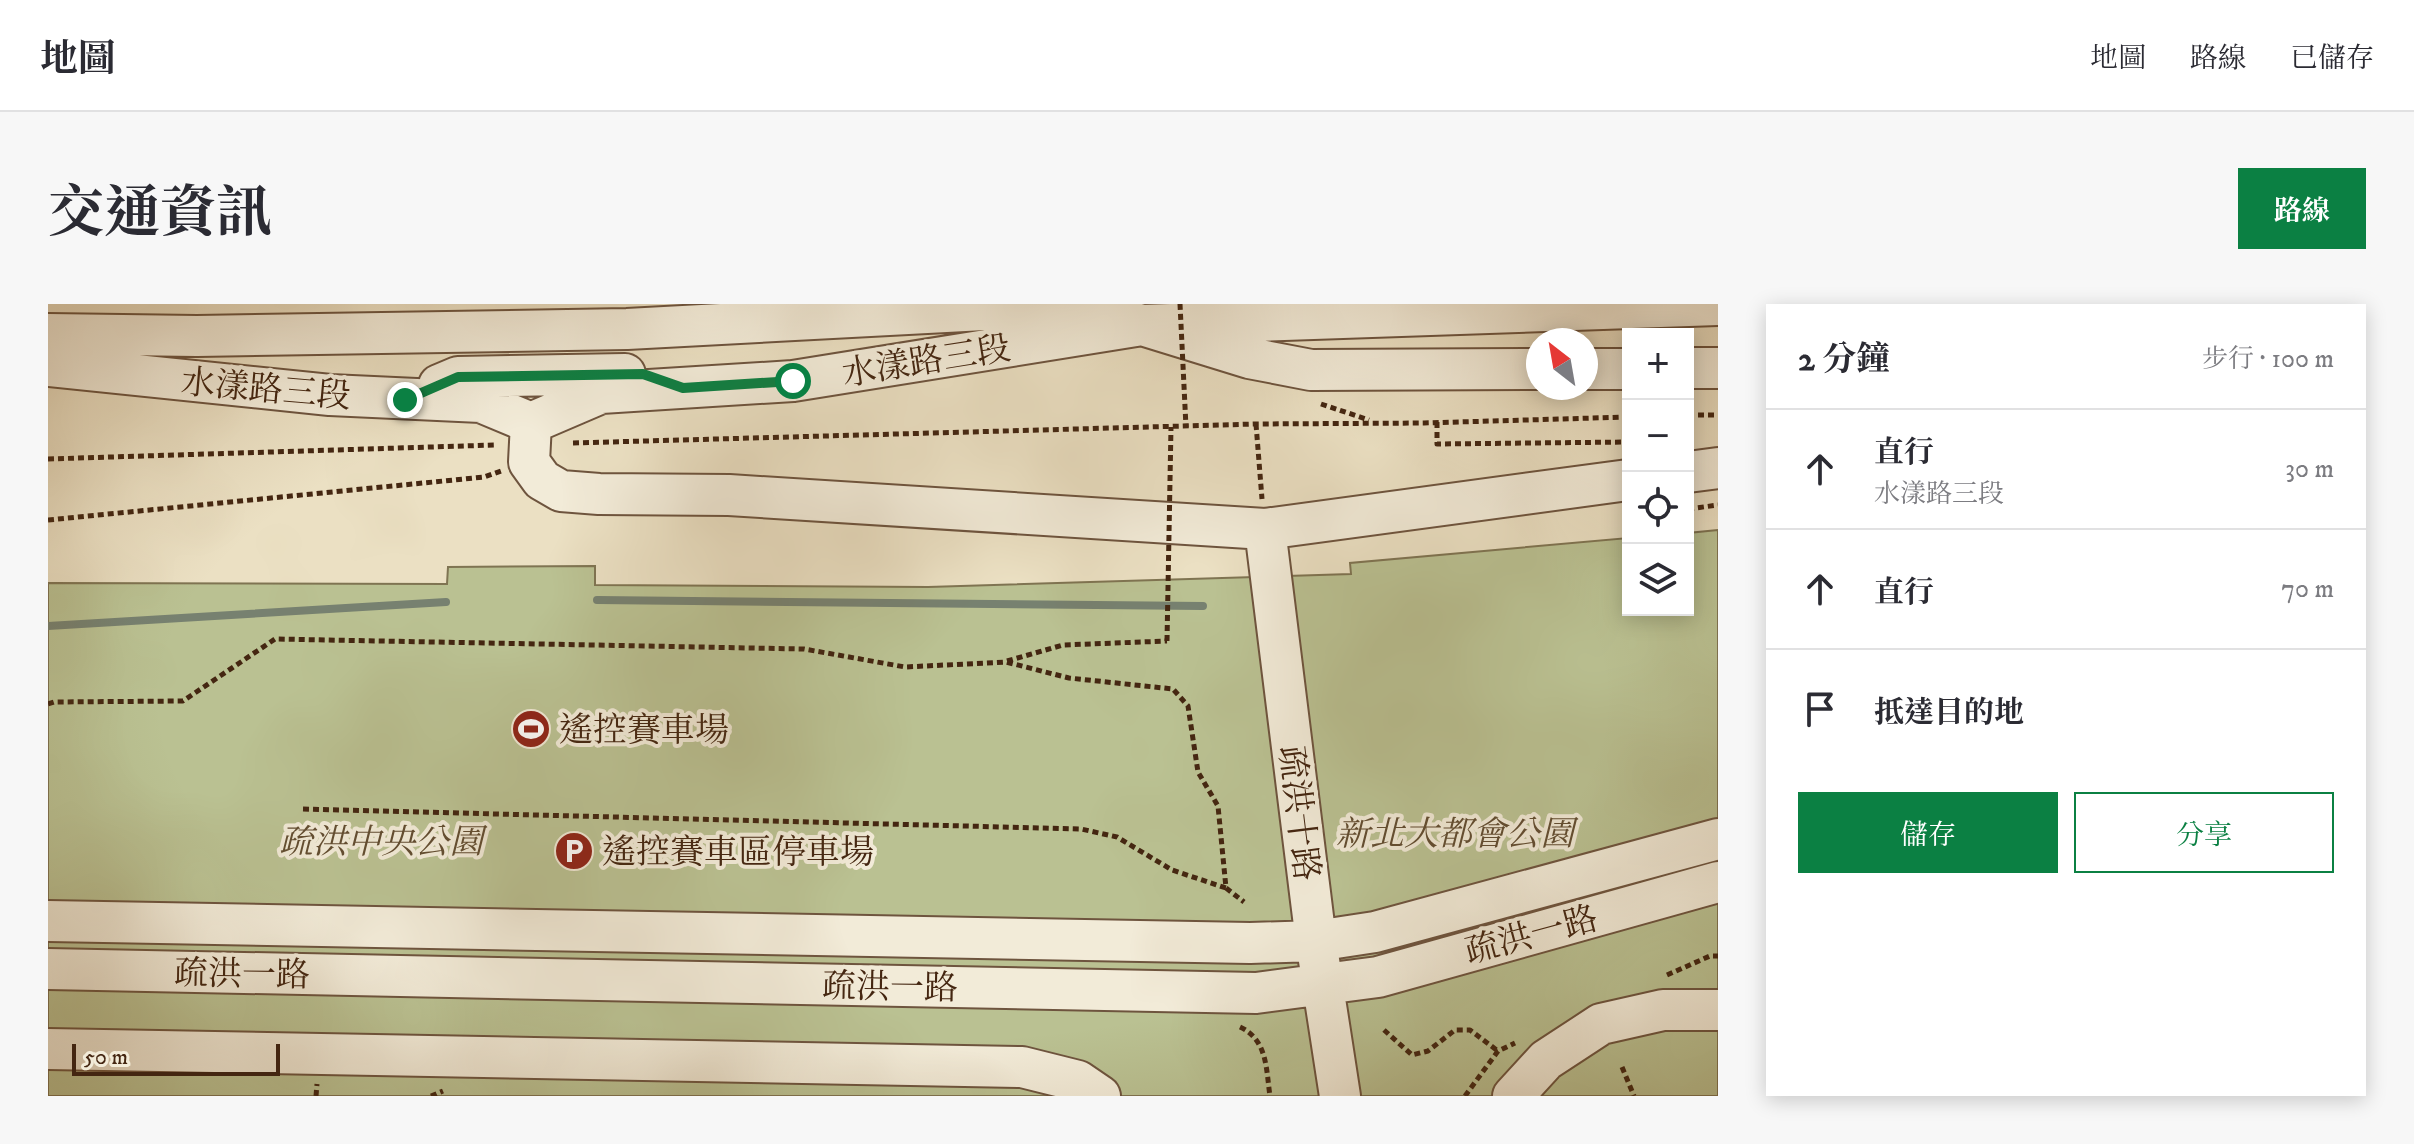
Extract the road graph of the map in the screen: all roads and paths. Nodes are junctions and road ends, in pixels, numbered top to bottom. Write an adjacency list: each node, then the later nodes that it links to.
1 (1180, 304): 19 (path, bridge)
2 (1718, 305): 3 (street, 水漾路三段)
3 (1140, 315): 4 (street); 8 (street); 11 (street, 水漾路三段)
4 (73, 324)
5 (48, 366): 12 (street, 水漾路三段)
6 (1694, 368): 7 (street)
7 (1718, 368)
8 (1526, 369)
9 (1598, 369): 10 (street)
10 (1622, 369)
11 (683, 388): 12 (street); 21 (street, 水漾路三段)
12 (405, 400): 21 (street, 水漾路三段)
13 (1694, 415): 14 (path)
14 (1718, 415)
15 (1622, 417): 16 (path)
16 (1437, 422): 17 (path); 20 (path)
17 (1256, 424): 19 (path); 26 (path)
18 (1171, 427): 19 (path); 21 (path); 28 (path, bridge)
19 (1186, 427)
20 (1622, 442)
21 (530, 443): 22 (path); 26 (street); 27 (path)
22 (48, 459)
23 (1718, 468): 24 (street)
24 (1694, 471)
25 (1622, 481): 26 (street)
26 (1264, 516): 36 (street, 疏洪十路)
27 (48, 520)
28 (1006, 662): 29 (path); 33 (path)
29 (48, 704)
30 (303, 809): 33 (path)
31 (1718, 839): 36 (street, 疏洪一路)
32 (1718, 882): 38 (street, 疏洪一路)
33 (1226, 888): 34 (path)
34 (1244, 902)
35 (48, 921): 36 (street, 疏洪一路)
36 (1316, 941): 38 (street, 疏洪十路)
37 (48, 969): 38 (street, 疏洪一路)
38 (1322, 984): 45 (street, 疏洪十路)
39 (1718, 1010): 46 (street)
40 (1384, 1030): 42 (path)
41 (48, 1049): 44 (street)
42 (1498, 1051)
43 (1622, 1067): 47 (path)
44 (1100, 1096)
45 (1340, 1096)
46 (1513, 1096)
47 (1634, 1096)

